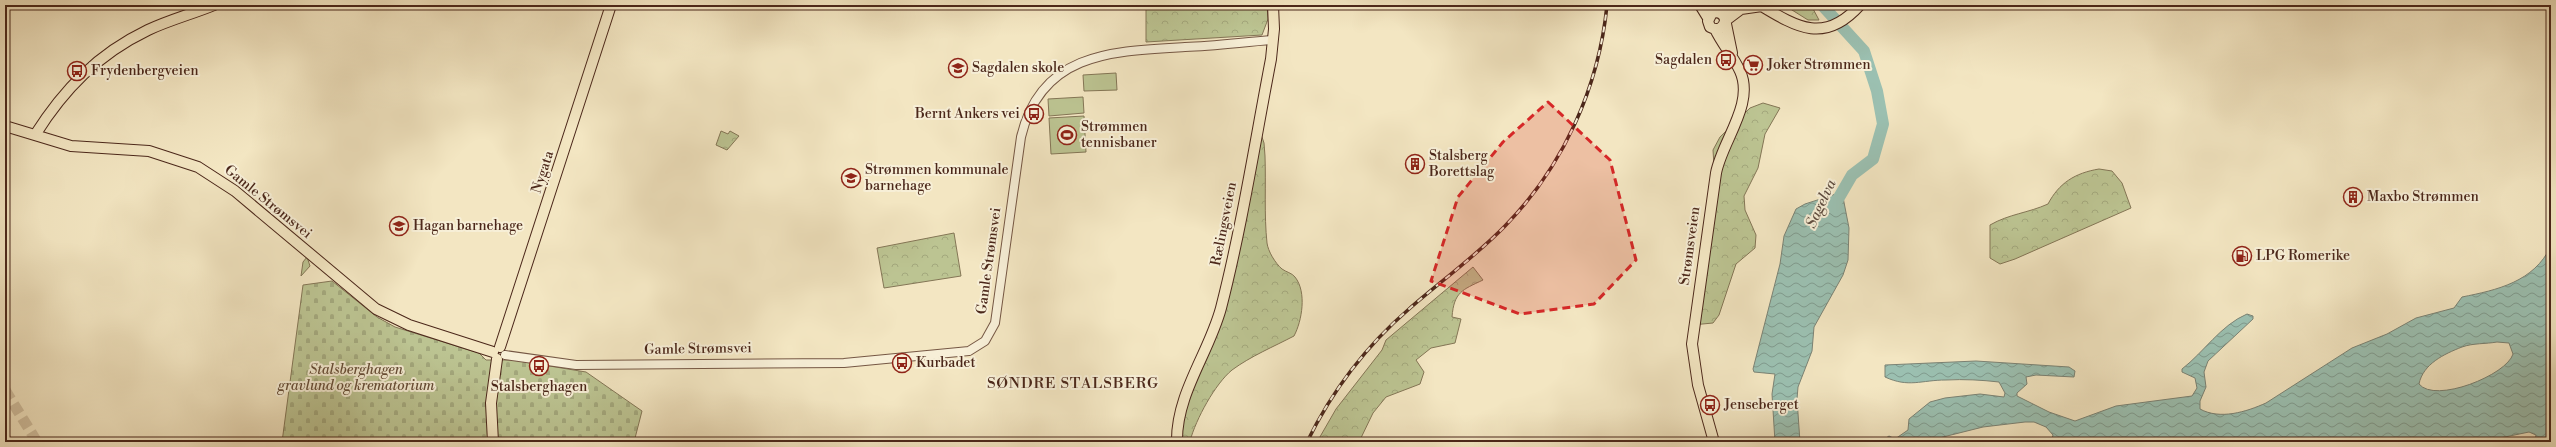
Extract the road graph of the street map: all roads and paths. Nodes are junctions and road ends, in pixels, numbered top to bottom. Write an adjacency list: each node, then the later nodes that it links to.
1 (214, 5): 14 (main road)
2 (611, 5): 15 (main road, Nygata)
3 (1273, 5): 11 (main road, Rælingsveien)
4 (1700, 5): 8 (main road)
5 (1734, 5): 8 (main road)
6 (1860, 5): 7 (main road)
7 (1761, 6): 9 (main road)
8 (1713, 12): 9 (main road); 10 (main road)
9 (1725, 21): 10 (main road); 12 (main road, Strømsveien)
10 (1715, 29): 12 (main road, Strømsveien)
11 (1273, 40): 15 (street, Gamle Strømsvei); 17 (main road, Rælingsveien)
12 (1733, 59): 18 (main road, Strømsveien)
13 (5, 126): 14 (main road, Gamle Strømsvei)
14 (35, 135): 15 (main road, Gamle Strømsvei)
15 (499, 353): 16 (main road, Nygata)
16 (493, 442)
17 (1177, 442)
18 (1714, 442)

